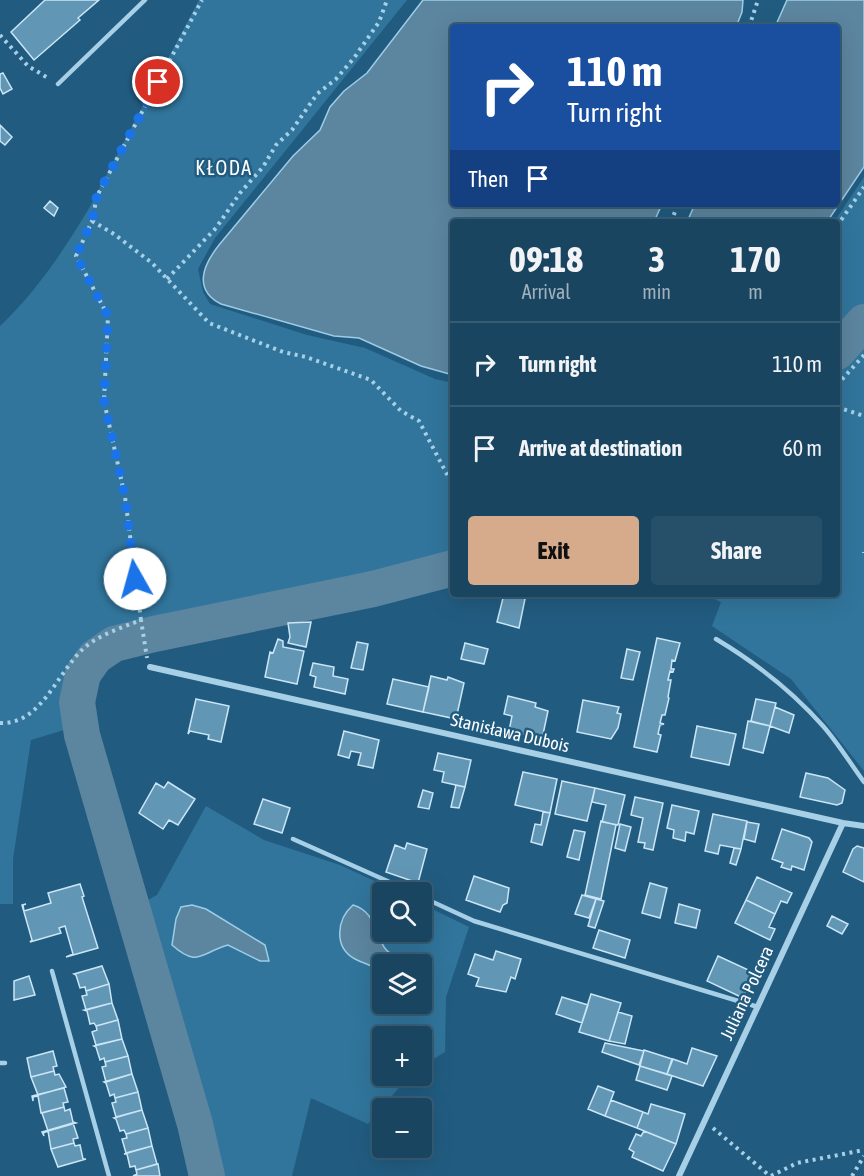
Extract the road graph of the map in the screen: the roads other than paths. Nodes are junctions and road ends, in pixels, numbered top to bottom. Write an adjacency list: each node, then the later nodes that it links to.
1 (145, 0): 2 (lane)
2 (58, 84)
3 (716, 639): 5 (lane)
4 (150, 667): 6 (street, Stanisława Dubois)
5 (864, 782)
6 (843, 823): 7 (street, Stanisława Dubois); 12 (street, Juliana Polcera)
7 (864, 825)
8 (293, 839): 9 (lane)
9 (390, 882)
10 (432, 902): 12 (lane)
11 (52, 970): 13 (lane)
12 (758, 1007): 14 (street, Juliana Polcera)
13 (109, 1176)
14 (679, 1176)

